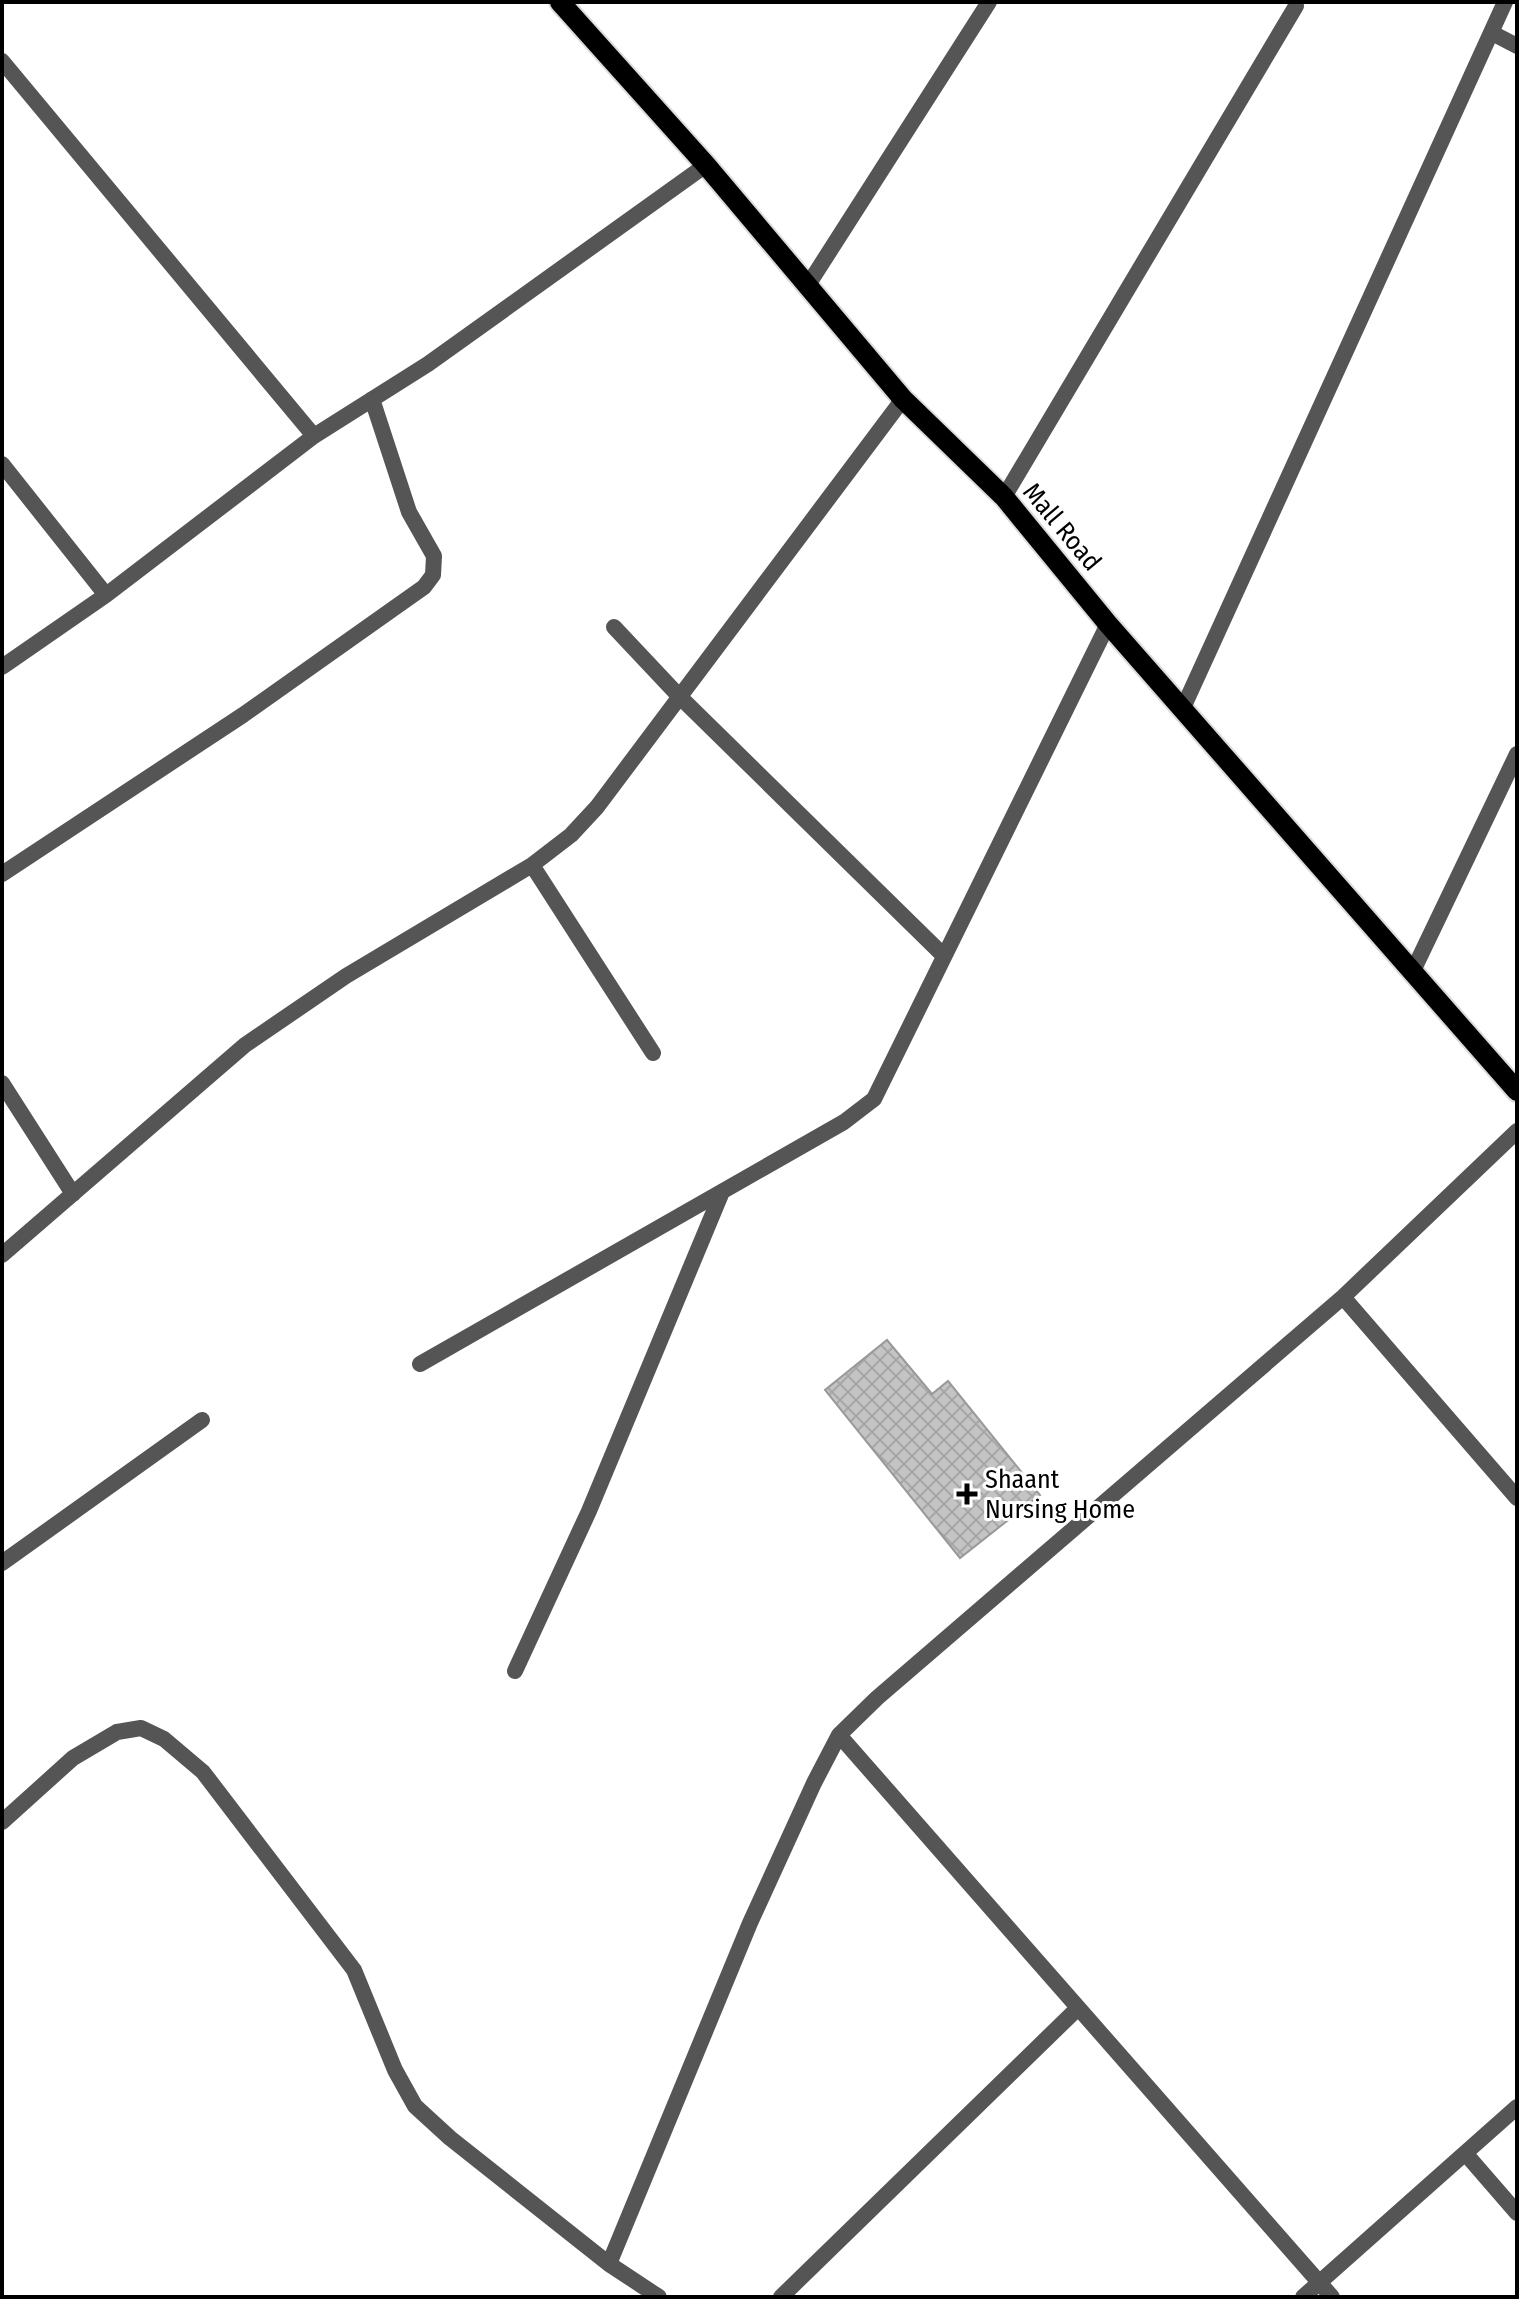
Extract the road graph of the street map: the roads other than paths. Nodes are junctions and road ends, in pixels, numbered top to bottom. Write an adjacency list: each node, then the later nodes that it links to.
1 (560, 2): 8 (main road, Mall Road)
2 (989, 2): 9 (street)
3 (1505, 2): 5 (street)
4 (1296, 6): 14 (street)
5 (1494, 34): 6 (street); 20 (street)
6 (1517, 46)
7 (2, 61): 12 (street)
8 (706, 165): 9 (main road, Mall Road); 10 (street)
9 (808, 285): 11 (main road, Mall Road)
10 (372, 399): 12 (street); 23 (street)
11 (903, 399): 14 (main road, Mall Road); 19 (street)
12 (314, 436): 15 (street)
13 (2, 464): 15 (street)
14 (1004, 497): 16 (main road, Mall Road)
15 (106, 595): 18 (street)
16 (1108, 624): 20 (main road, Mall Road); 24 (street)
17 (614, 627): 19 (street)
18 (2, 667)
19 (678, 695): 22 (street); 24 (street)
20 (1183, 708): 25 (main road, Mall Road)
21 (1517, 754): 25 (street)
22 (532, 865): 26 (street); 31 (street)
23 (2, 874)
24 (944, 956): 30 (street)
25 (1412, 973): 28 (main road, Mall Road)
26 (653, 1053)
27 (2, 1083): 31 (street)
28 (1517, 1091)
29 (1517, 1131): 33 (street)
30 (722, 1192): 34 (street); 38 (street)
31 (73, 1194): 32 (street)
32 (2, 1255)
33 (1343, 1297): 36 (street); 39 (street)
34 (420, 1364)
35 (202, 1420): 37 (street)
36 (1517, 1498)
37 (2, 1563)
38 (515, 1671)
39 (839, 1735): 41 (street); 45 (street)
40 (2, 1822): 45 (street)
41 (1078, 2008): 46 (street); 48 (street)
42 (1517, 2107): 43 (street)
43 (1465, 2153): 44 (street); 46 (street)
44 (1517, 2213)
45 (609, 2264): 47 (street)
46 (1319, 2283): 49 (street); 50 (street)
47 (659, 2297)
48 (781, 2297)
49 (1303, 2297)
50 (1332, 2297)

